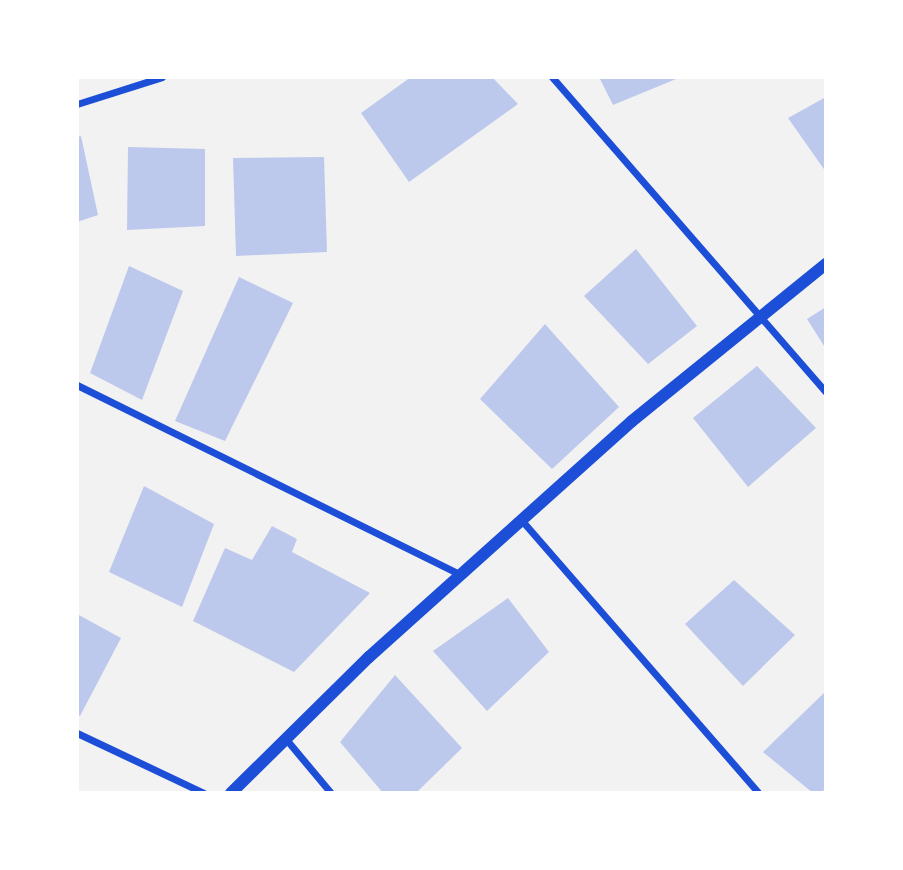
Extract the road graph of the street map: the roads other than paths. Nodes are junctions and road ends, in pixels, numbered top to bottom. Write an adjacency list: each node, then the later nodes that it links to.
1 (162, 77): 3 (street)
2 (552, 77): 5 (street)
3 (77, 104)
4 (826, 264): 5 (street)
5 (759, 318): 7 (street); 8 (street)
6 (77, 385): 9 (street)
7 (826, 392)
8 (524, 523): 9 (street); 15 (street)
9 (464, 576): 11 (street)
10 (77, 733): 12 (street)
11 (285, 738): 13 (street); 14 (street)
12 (204, 793)
13 (231, 793)
14 (331, 793)
15 (759, 793)

